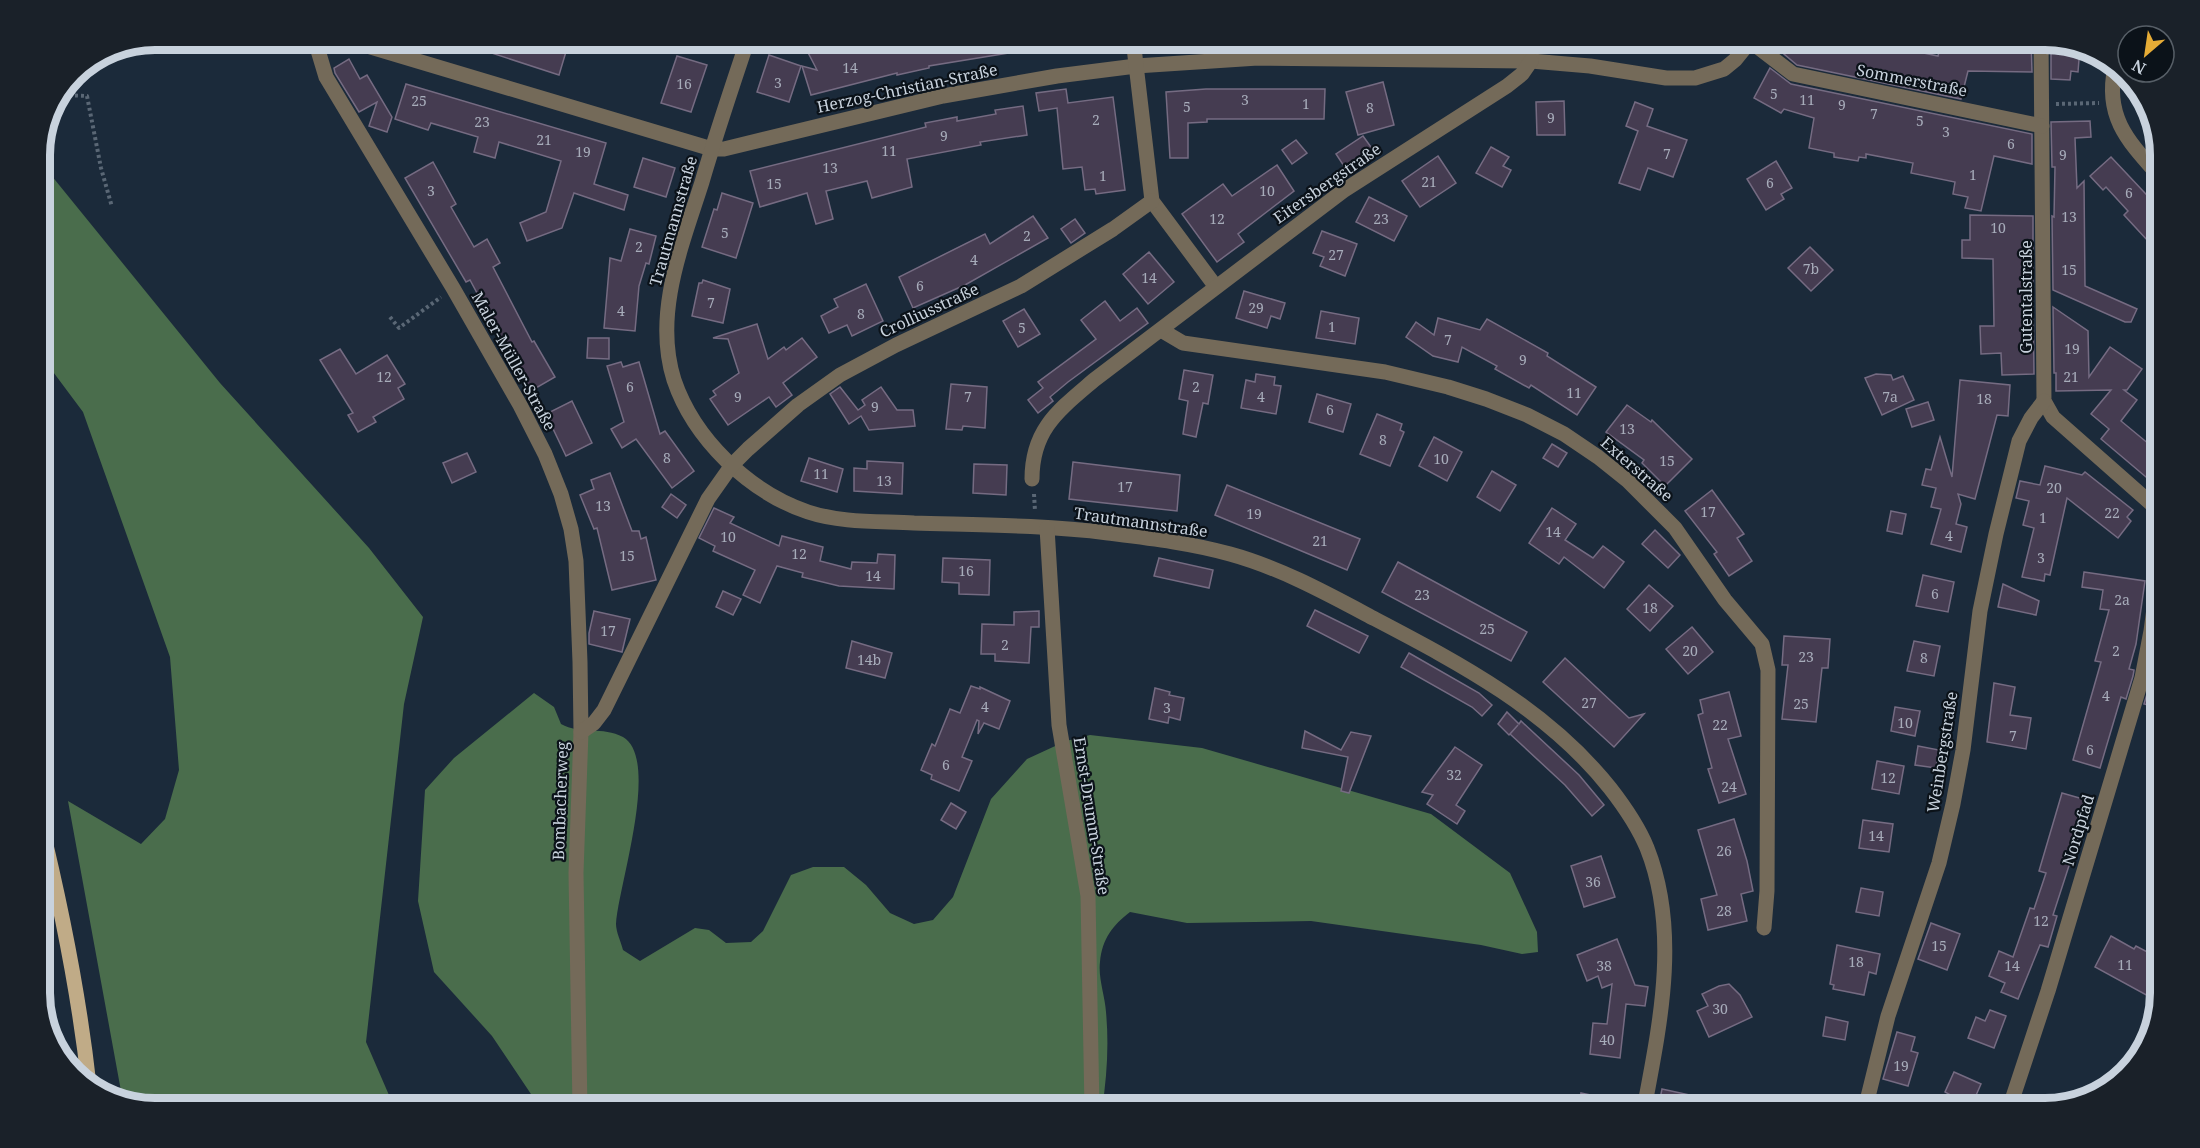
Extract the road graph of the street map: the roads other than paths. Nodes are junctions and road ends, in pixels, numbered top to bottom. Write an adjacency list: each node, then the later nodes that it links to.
1 (317, 50): 24 (street, Maler-Müller-Straße)
2 (381, 50): 13 (street, Herzog-Christian-Straße)
3 (744, 50): 13 (street, Trautmannstraße)
4 (1134, 50): 10 (street)
5 (1531, 50): 9 (street)
6 (1743, 50): 9 (street)
7 (1763, 50): 12 (street, Sommerstraße)
8 (2041, 50): 12 (street, Gutentalstraße)
9 (1531, 61): 10 (street, Herzog-Christian-Straße); 16 (street, Eitersbergstraße)
10 (1136, 66): 13 (street, Herzog-Christian-Straße); 15 (street)
11 (2113, 75): 14 (street)
12 (2042, 126): 18 (street, Gutentalstraße)
13 (712, 149): 19 (street, Trautmannstraße)
14 (2150, 165)
15 (1152, 201): 16 (street); 19 (street, Crolliusstraße)
16 (1216, 287): 17 (street, Eitersbergstraße)
17 (1161, 330): 20 (street, Eitersbergstraße); 26 (street, Exterstraße)
18 (2044, 401): 21 (street); 31 (street, Weinbergstraße)
19 (732, 465): 22 (street, Trautmannstraße); 24 (street, Bombacherweg)
20 (1032, 479)
21 (2150, 504)
22 (1042, 528): 29 (street, Ernst-Drumm-Straße); 30 (street, Trautmannstraße)
23 (2150, 636): 32 (street, Nordpfad)
24 (581, 732): 28 (street, Bombacherweg)
25 (50, 862): 27 (main road)
26 (1764, 928)
27 (88, 1074)
28 (580, 1099)
29 (1092, 1099)
30 (1646, 1099)
31 (1867, 1099)
32 (2012, 1099)

